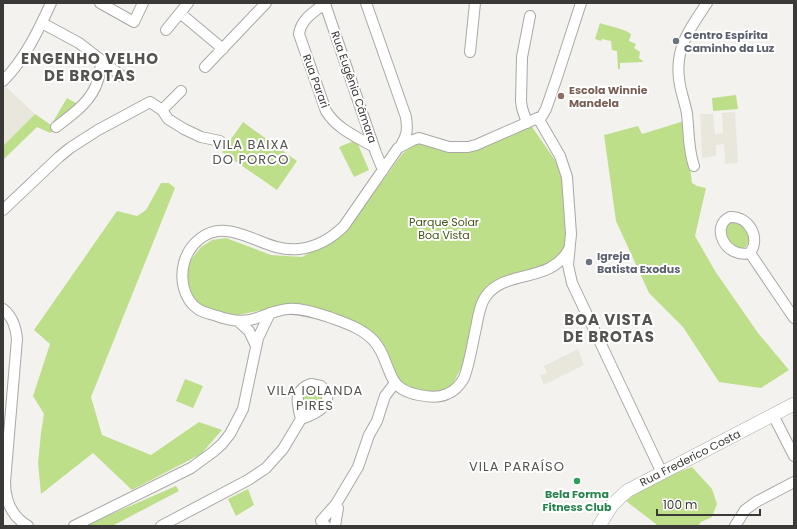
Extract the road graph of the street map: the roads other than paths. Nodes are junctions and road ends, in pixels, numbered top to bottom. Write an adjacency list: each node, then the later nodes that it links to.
1 (51, 3): 13 (street)
2 (100, 3): 3 (street)
3 (143, 3)
4 (188, 3): 11 (street)
5 (266, 3): 15 (street)
6 (326, 3): 29 (street, Rua Eugênia Câmara); 29 (street, Rua Parari)
7 (366, 3): 23 (street)
8 (475, 3): 16 (street)
9 (581, 3): 24 (street)
10 (707, 3): 31 (street)
11 (180, 13): 14 (street); 15 (street)
12 (530, 16): 25 (street)
13 (42, 23): 17 (street); 20 (street)
14 (166, 30)
15 (223, 49): 18 (street)
16 (470, 52)
17 (102, 61): 19 (street); 26 (street)
18 (206, 67)
19 (123, 77)
20 (3, 81)
21 (181, 91): 22 (street)
22 (162, 110): 28 (street); 33 (street)
23 (406, 117): 27 (street); 30 (street)
24 (538, 118): 25 (street); 34 (street)
25 (527, 122): 27 (street)
26 (56, 127)
27 (424, 139): 30 (street)
28 (220, 141)
29 (374, 147): 32 (street, Rua Eugênia Câmara)
30 (398, 148): 32 (street)
31 (694, 166)
32 (383, 170): 41 (street)
33 (3, 210)
34 (569, 249): 36 (street); 37 (street)
35 (750, 253): 40 (street)
36 (545, 270): 37 (street); 43 (street)
37 (572, 283): 48 (street)
38 (3, 310): 51 (street)
39 (270, 313): 41 (street); 42 (street); 43 (street)
40 (794, 318)
41 (238, 321): 42 (street)
42 (256, 346): 52 (street)
43 (395, 383): 50 (street)
44 (794, 404): 45 (main road, Rua Frederico Costa)
45 (773, 415): 47 (street); 48 (main road, Rua Frederico Costa)
46 (301, 419): 53 (street)
47 (794, 456)
48 (662, 473): 56 (main road, Rua Frederico Costa)
49 (794, 482): 57 (street)
50 (336, 504): 54 (street); 55 (street)
51 (28, 526)
52 (74, 526)
53 (161, 526)
54 (326, 526)
55 (335, 526)
56 (599, 526)
57 (736, 526)

